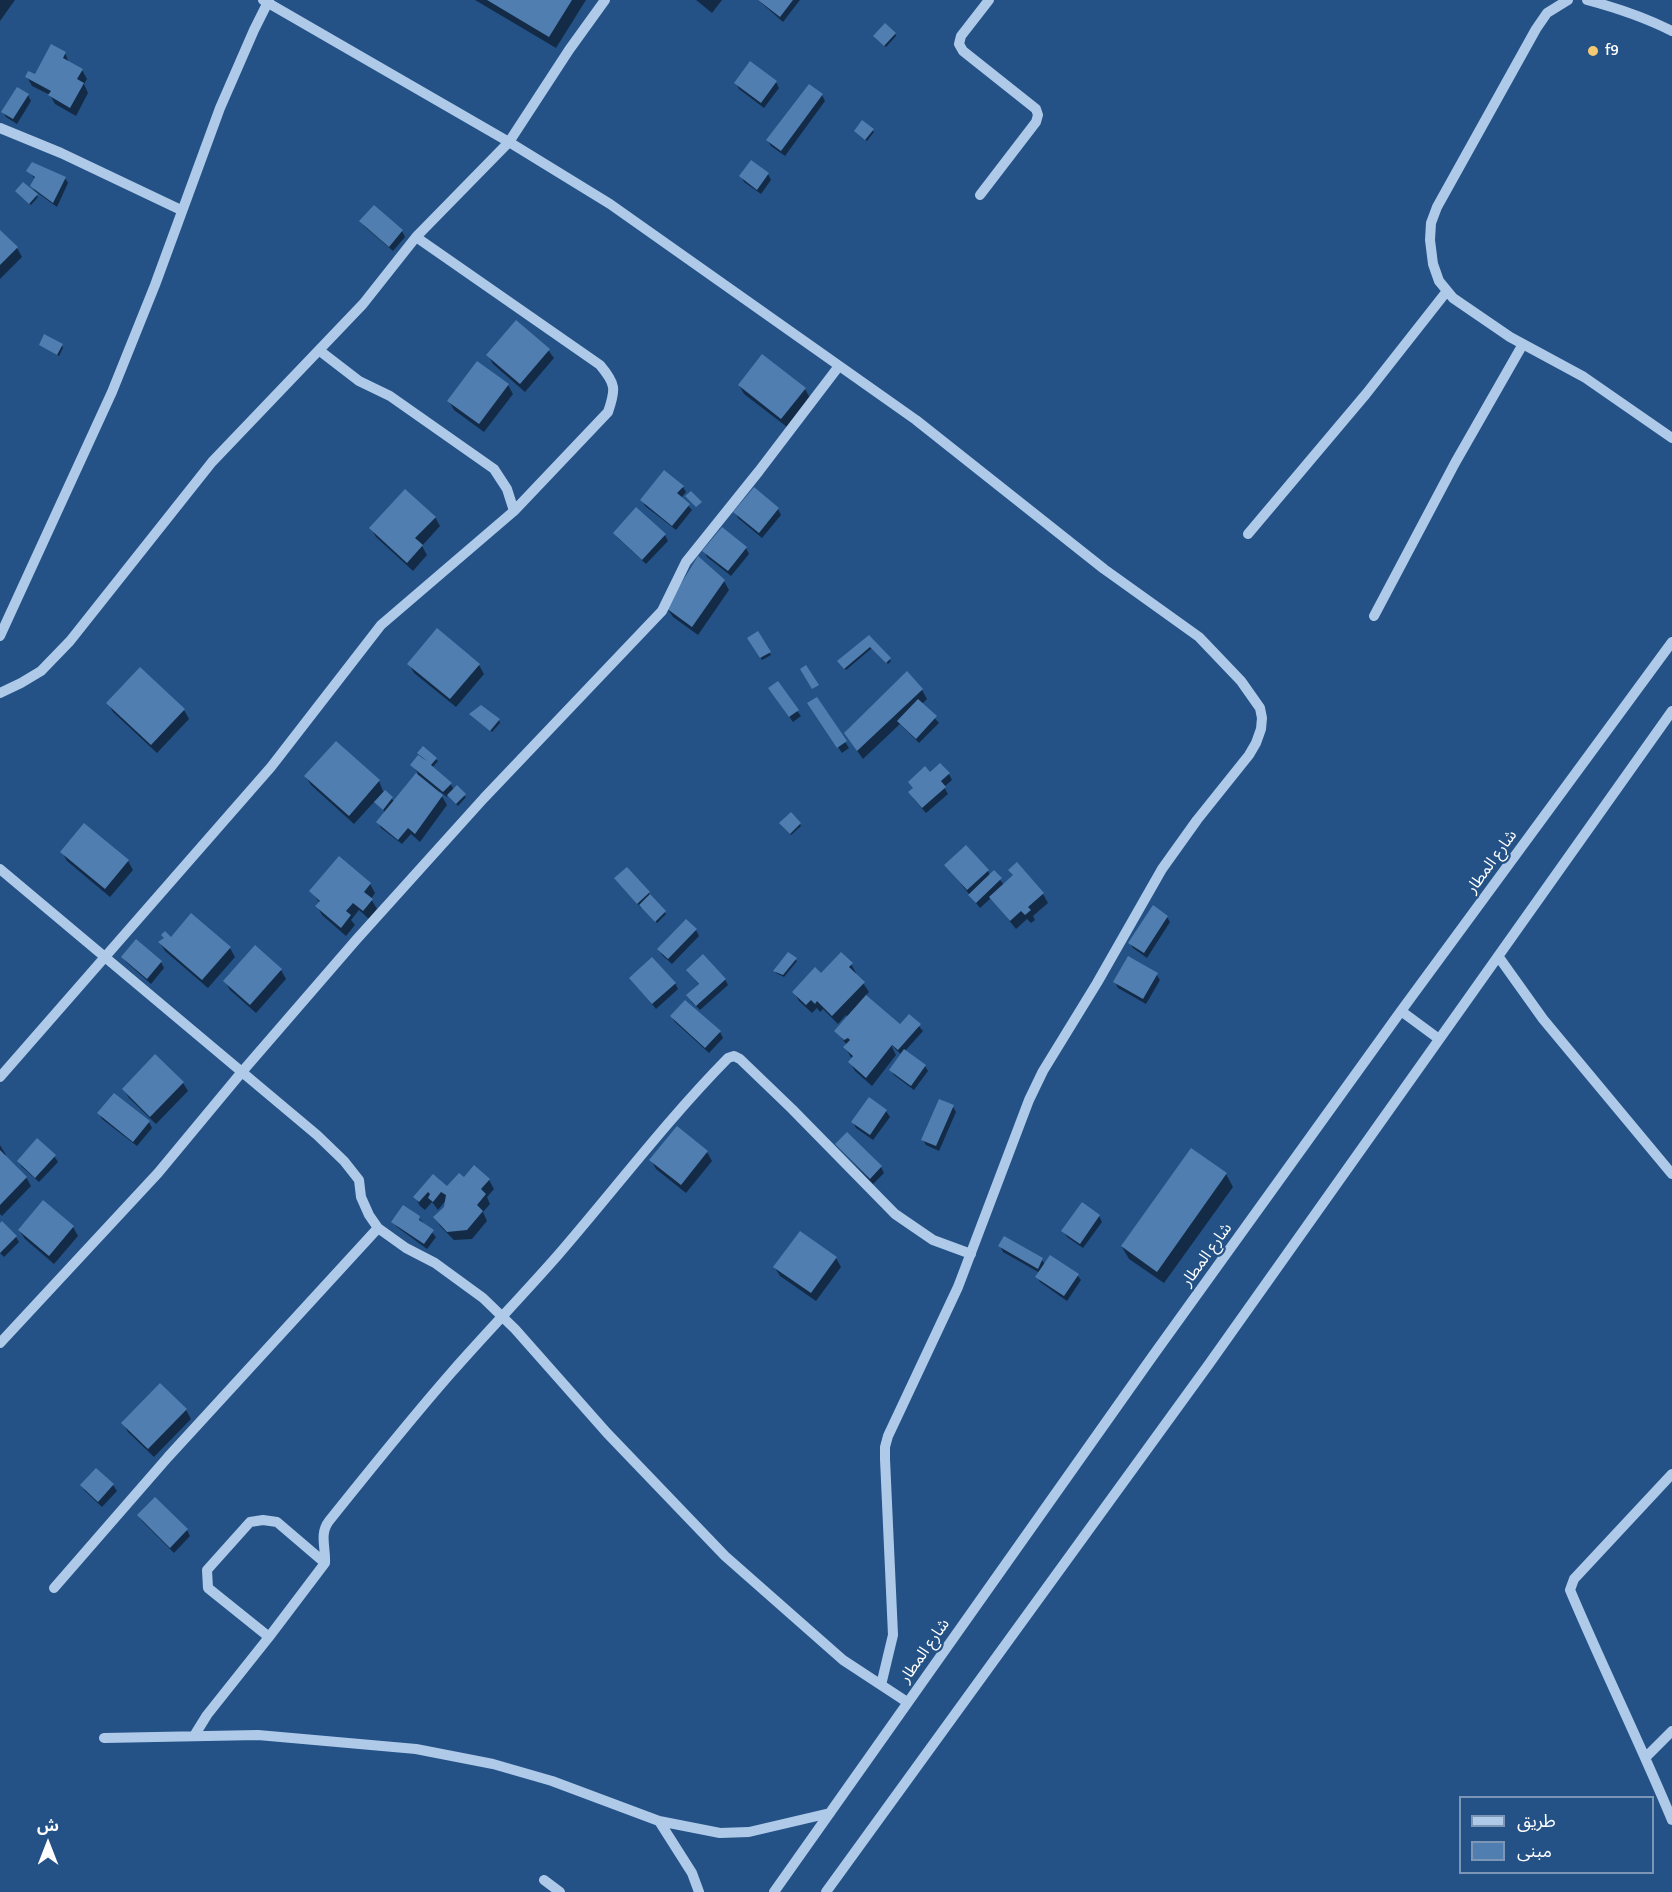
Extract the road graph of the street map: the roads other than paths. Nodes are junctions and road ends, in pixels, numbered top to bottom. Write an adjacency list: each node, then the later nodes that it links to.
1 (605, 0): 8 (street)
2 (989, 0): 9 (street)
3 (1568, 0): 12 (street)
4 (1587, 0): 6 (street)
5 (266, 1): 8 (street); 10 (street)
6 (1672, 31)
7 (0, 128): 10 (street)
8 (509, 142): 11 (street); 15 (street)
9 (980, 195)
10 (182, 210): 20 (street)
11 (416, 237): 14 (street); 17 (street)
12 (1447, 291): 13 (street); 18 (street)
13 (1523, 344): 16 (street); 19 (street)
14 (320, 351): 17 (street); 22 (street)
15 (839, 366): 29 (street); 33 (street)
16 (1672, 438)
17 (514, 511): 26 (street)
18 (1248, 534)
19 (1374, 616)
20 (0, 636)
21 (1672, 642): 27 (street, شارع المطار)
22 (0, 693)
23 (1672, 711): 25 (street)
24 (0, 869): 26 (street)
25 (1498, 956): 28 (street); 31 (street)
26 (104, 957): 29 (street); 30 (street)
27 (1401, 1011): 28 (street); 41 (street, شارع المطار)
28 (1438, 1039): 53 (street)
29 (241, 1073): 32 (street); 35 (street)
30 (0, 1077)
31 (1672, 1174)
32 (378, 1228): 34 (street); 38 (street)
33 (971, 1254): 34 (street); 40 (street)
34 (503, 1318): 37 (street); 40 (street)
35 (0, 1343)
36 (1672, 1474): 45 (street)
37 (325, 1563): 39 (street); 39 (street)
38 (54, 1588)
39 (269, 1637): 43 (street)
40 (881, 1685): 41 (street)
41 (907, 1702): 46 (street, شارع المطار)
42 (1672, 1731): 45 (street)
43 (194, 1736): 44 (street); 48 (street)
44 (104, 1738)
45 (1646, 1757): 47 (street)
46 (830, 1813): 48 (street); 52 (street, شارع المطار)
47 (1672, 1820)
48 (659, 1821): 51 (street)
49 (544, 1880): 50 (street)
50 (560, 1892)
51 (699, 1892)
52 (774, 1892)
53 (825, 1892)

